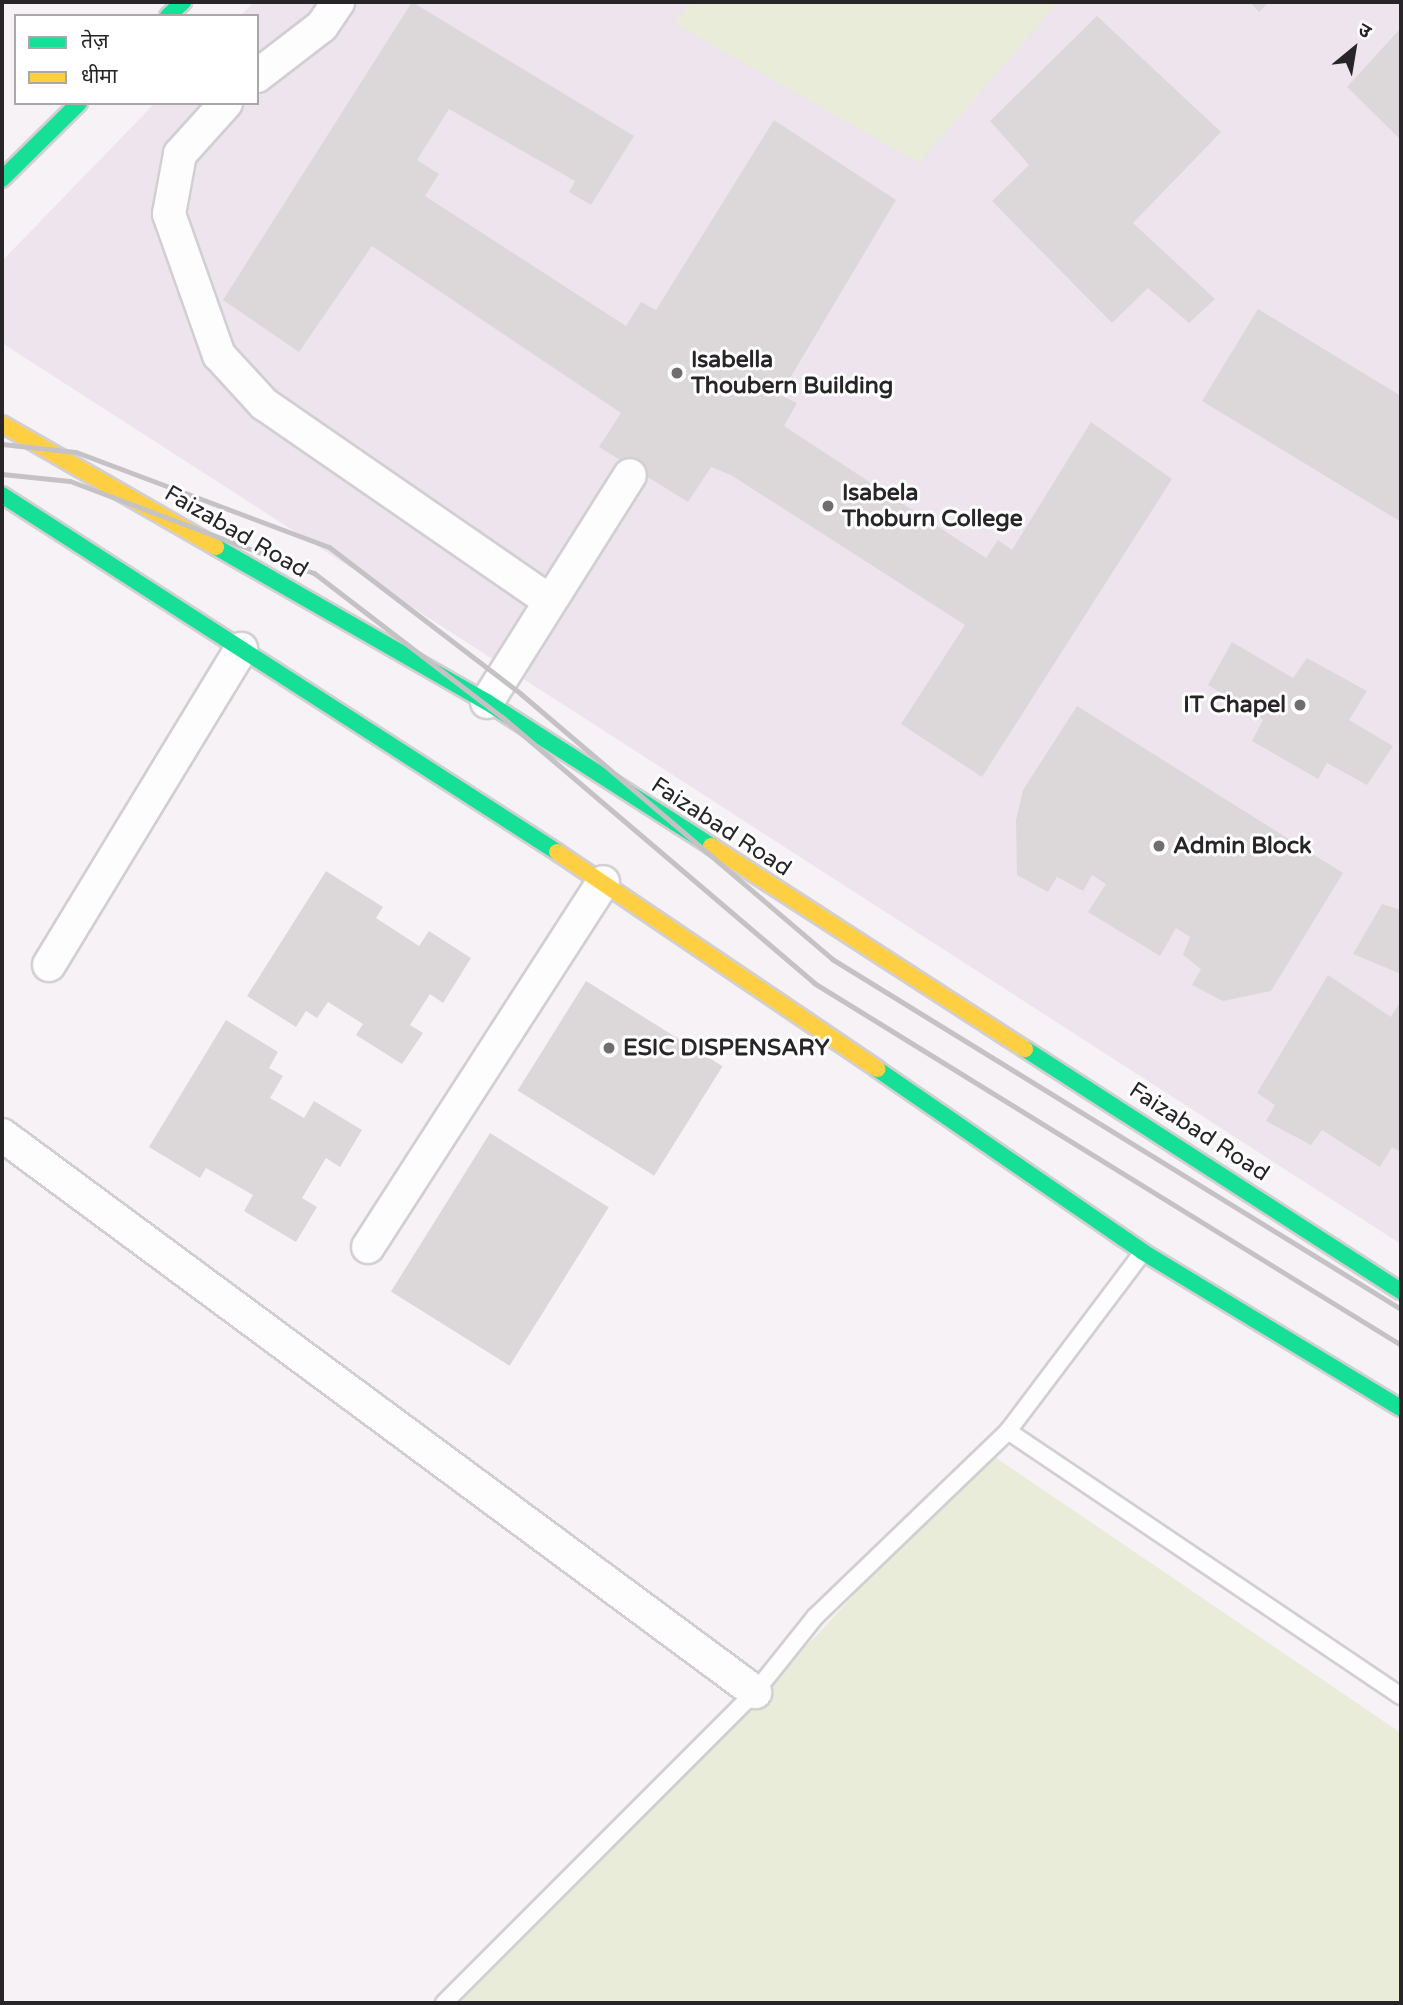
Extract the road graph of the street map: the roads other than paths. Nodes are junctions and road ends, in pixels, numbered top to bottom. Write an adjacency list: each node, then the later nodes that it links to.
1 (338, 2): 2 (street)
2 (259, 74)
3 (57, 105): 6 (main road)
4 (77, 105): 7 (main road)
5 (224, 105): 11 (street)
6 (12, 143)
7 (2, 179)
8 (2, 424): 13 (main road, Faizabad Road)
9 (630, 475): 11 (street)
10 (2, 495): 12 (main road)
11 (547, 599): 13 (street)
12 (241, 649): 14 (main road); 15 (street)
13 (487, 702): 19 (main road, Faizabad Road)
14 (603, 882): 17 (street); 18 (main road)
15 (48, 965)
16 (2, 1135): 22 (street)
17 (368, 1247)
18 (1143, 1252): 20 (main road); 21 (lane)
19 (1401, 1292)
20 (1401, 1408)
21 (1008, 1431): 22 (lane); 23 (lane)
22 (755, 1692): 24 (lane)
23 (1401, 1696)
24 (444, 2003)

